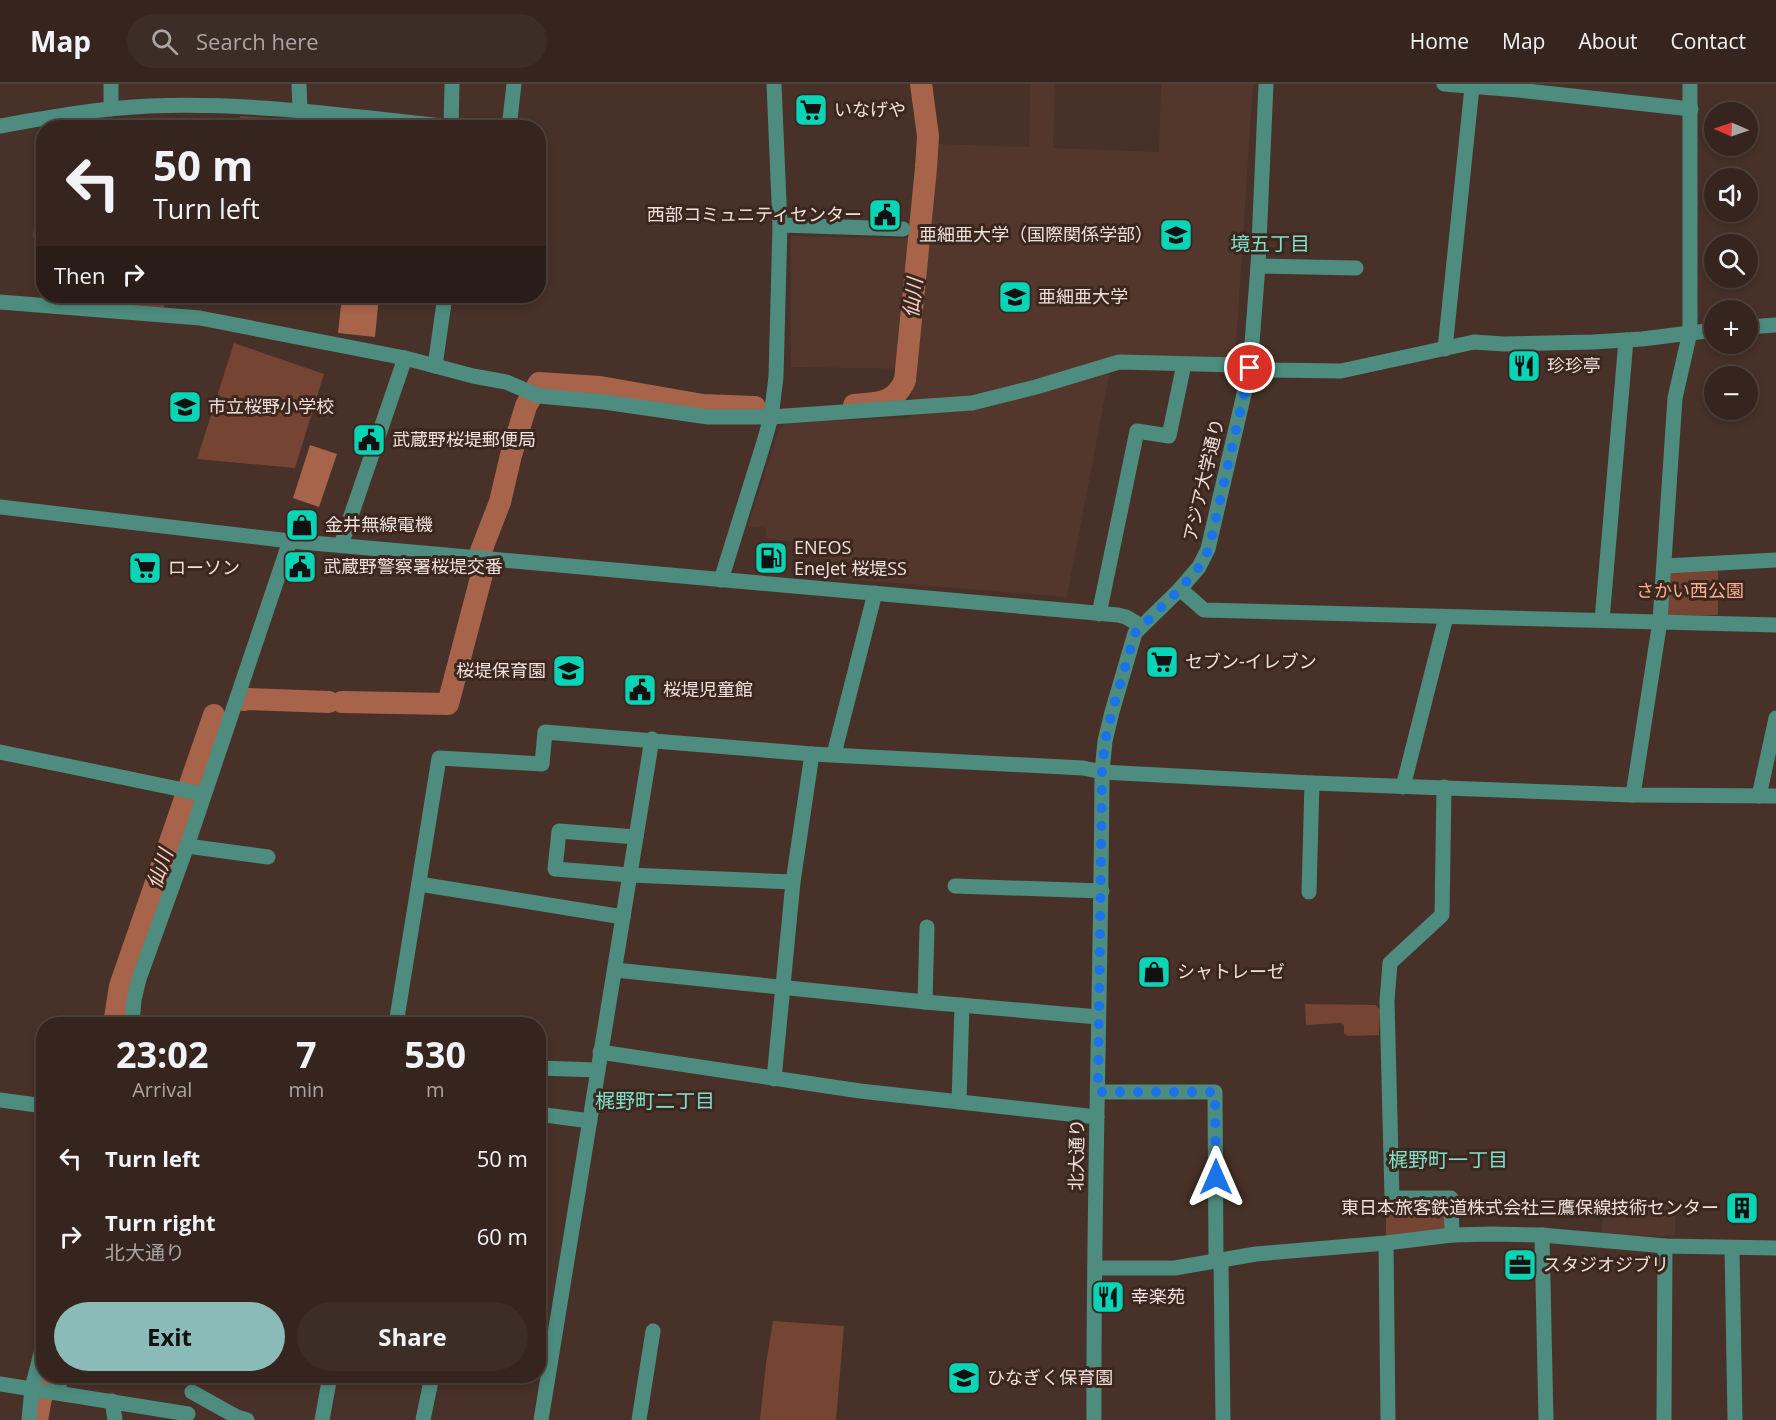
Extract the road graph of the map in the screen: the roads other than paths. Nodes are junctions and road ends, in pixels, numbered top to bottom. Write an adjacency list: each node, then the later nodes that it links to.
1 (111, 84): 12 (street)
2 (299, 84): 14 (street)
3 (452, 84): 18 (street)
4 (514, 84): 19 (street)
5 (774, 84): 21 (street)
6 (1266, 84): 23 (street, アジア大学通り)
7 (1444, 84): 9 (street)
8 (1690, 84): 13 (street)
9 (1472, 87): 10 (street); 32 (street)
10 (1518, 87): 11 (street)
11 (1602, 91): 13 (street)
12 (111, 109): 14 (street); 16 (street)
13 (1691, 109): 30 (street)
14 (300, 111): 17 (street)
15 (36, 120): 20 (street)
16 (39, 120)
17 (385, 120)
18 (451, 120)
19 (510, 120)
20 (0, 126)
21 (780, 225): 22 (street); 37 (street)
22 (903, 229)
23 (1258, 266): 24 (street); 36 (street, アジア大学通り)
24 (1356, 268)
25 (0, 302): 33 (street)
26 (444, 303): 35 (street)
27 (1776, 325): 28 (street)
28 (1758, 326)
29 (1704, 331): 30 (street)
30 (1690, 332): 31 (street); 42 (street)
31 (1626, 340): 32 (street); 48 (street)
32 (1445, 349): 36 (street)
33 (405, 358): 35 (street); 40 (street)
34 (1184, 364): 36 (street); 37 (street); 46 (street)
35 (435, 366): 37 (street)
36 (1250, 368): 44 (street, アジア大学通り)
37 (771, 417): 43 (street)
38 (0, 507): 39 (street)
39 (290, 541): 40 (street); 61 (street)
40 (341, 545): 43 (street)
41 (1776, 560): 42 (street)
42 (1664, 566): 49 (street)
43 (721, 580): 45 (street)
44 (1180, 589): 47 (street); 51 (street, アジア大学通り)
45 (875, 593): 46 (street); 56 (street)
46 (1099, 614): 51 (street)
47 (1446, 617): 48 (street); 59 (street)
48 (1602, 620): 49 (street)
49 (1660, 621): 50 (street); 62 (street)
50 (1776, 625)
51 (1141, 626): 57 (street, アジア大学通り)
52 (1776, 718): 63 (street)
53 (652, 739): 55 (street); 65 (street); 70 (street)
54 (0, 752): 61 (street)
55 (812, 753): 56 (street); 69 (street)
56 (834, 754): 57 (street)
57 (1102, 772): 58 (street); 72 (street, アジア大学通り)
58 (1312, 783): 59 (street); 73 (street)
59 (1402, 787): 60 (street)
60 (1444, 787): 62 (street); 94 (street)
61 (191, 791): 66 (street)
62 (1633, 795): 63 (street)
63 (1759, 796): 64 (street)
64 (1776, 796)
65 (636, 837): 68 (street); 68 (street)
66 (186, 846): 67 (street); 80 (street)
67 (268, 857)
68 (630, 875): 69 (street); 74 (street)
69 (793, 882): 77 (street)
70 (419, 884): 74 (street); 81 (street)
71 (955, 886): 72 (street)
72 (1101, 891): 82 (street, 北大通り)
73 (1309, 892)
74 (623, 917): 76 (street)
75 (927, 927): 78 (street)
76 (615, 970): 77 (street); 83 (street)
77 (782, 987): 78 (street); 86 (street)
78 (926, 1002): 79 (street)
79 (962, 1005): 82 (street); 89 (street)
80 (133, 1017)
81 (397, 1017)
82 (1098, 1017): 87 (street, 北大通り)
83 (600, 1052): 85 (street); 86 (street)
84 (546, 1068): 85 (street)
85 (598, 1070): 93 (street)
86 (774, 1078): 89 (street)
87 (1098, 1092): 92 (street, 北大通り); 100 (street)
88 (0, 1100): 90 (street)
89 (959, 1102): 92 (street)
90 (36, 1105)
91 (546, 1115): 93 (street)
92 (1097, 1117): 101 (street, 北大通り)
93 (590, 1121): 118 (street)
94 (1452, 1235): 95 (street); 96 (street)
95 (1542, 1235): 97 (street); 123 (street)
96 (1386, 1243): 100 (street); 122 (street)
97 (1665, 1246): 98 (street); 124 (street)
98 (1732, 1248): 99 (street); 125 (street)
99 (1776, 1248)
100 (1219, 1262): 101 (street); 121 (street)
101 (1095, 1268): 120 (street, 北大通り)
102 (653, 1331): 119 (street)
103 (36, 1373): 108 (street)
104 (58, 1383): 109 (street)
105 (329, 1383): 116 (street)
106 (431, 1383): 117 (street)
107 (0, 1384): 108 (street)
108 (32, 1388): 109 (street); 113 (street)
109 (55, 1391): 111 (street)
110 (192, 1392): 115 (street)
111 (112, 1401): 112 (street); 114 (street)
112 (188, 1414)
113 (29, 1420)
114 (115, 1420)
115 (247, 1420)
116 (322, 1420)
117 (423, 1420)
118 (541, 1420)
119 (639, 1420)
120 (1094, 1420)
121 (1223, 1420)
122 (1388, 1420)
123 (1546, 1420)
124 (1664, 1420)
125 (1735, 1420)

